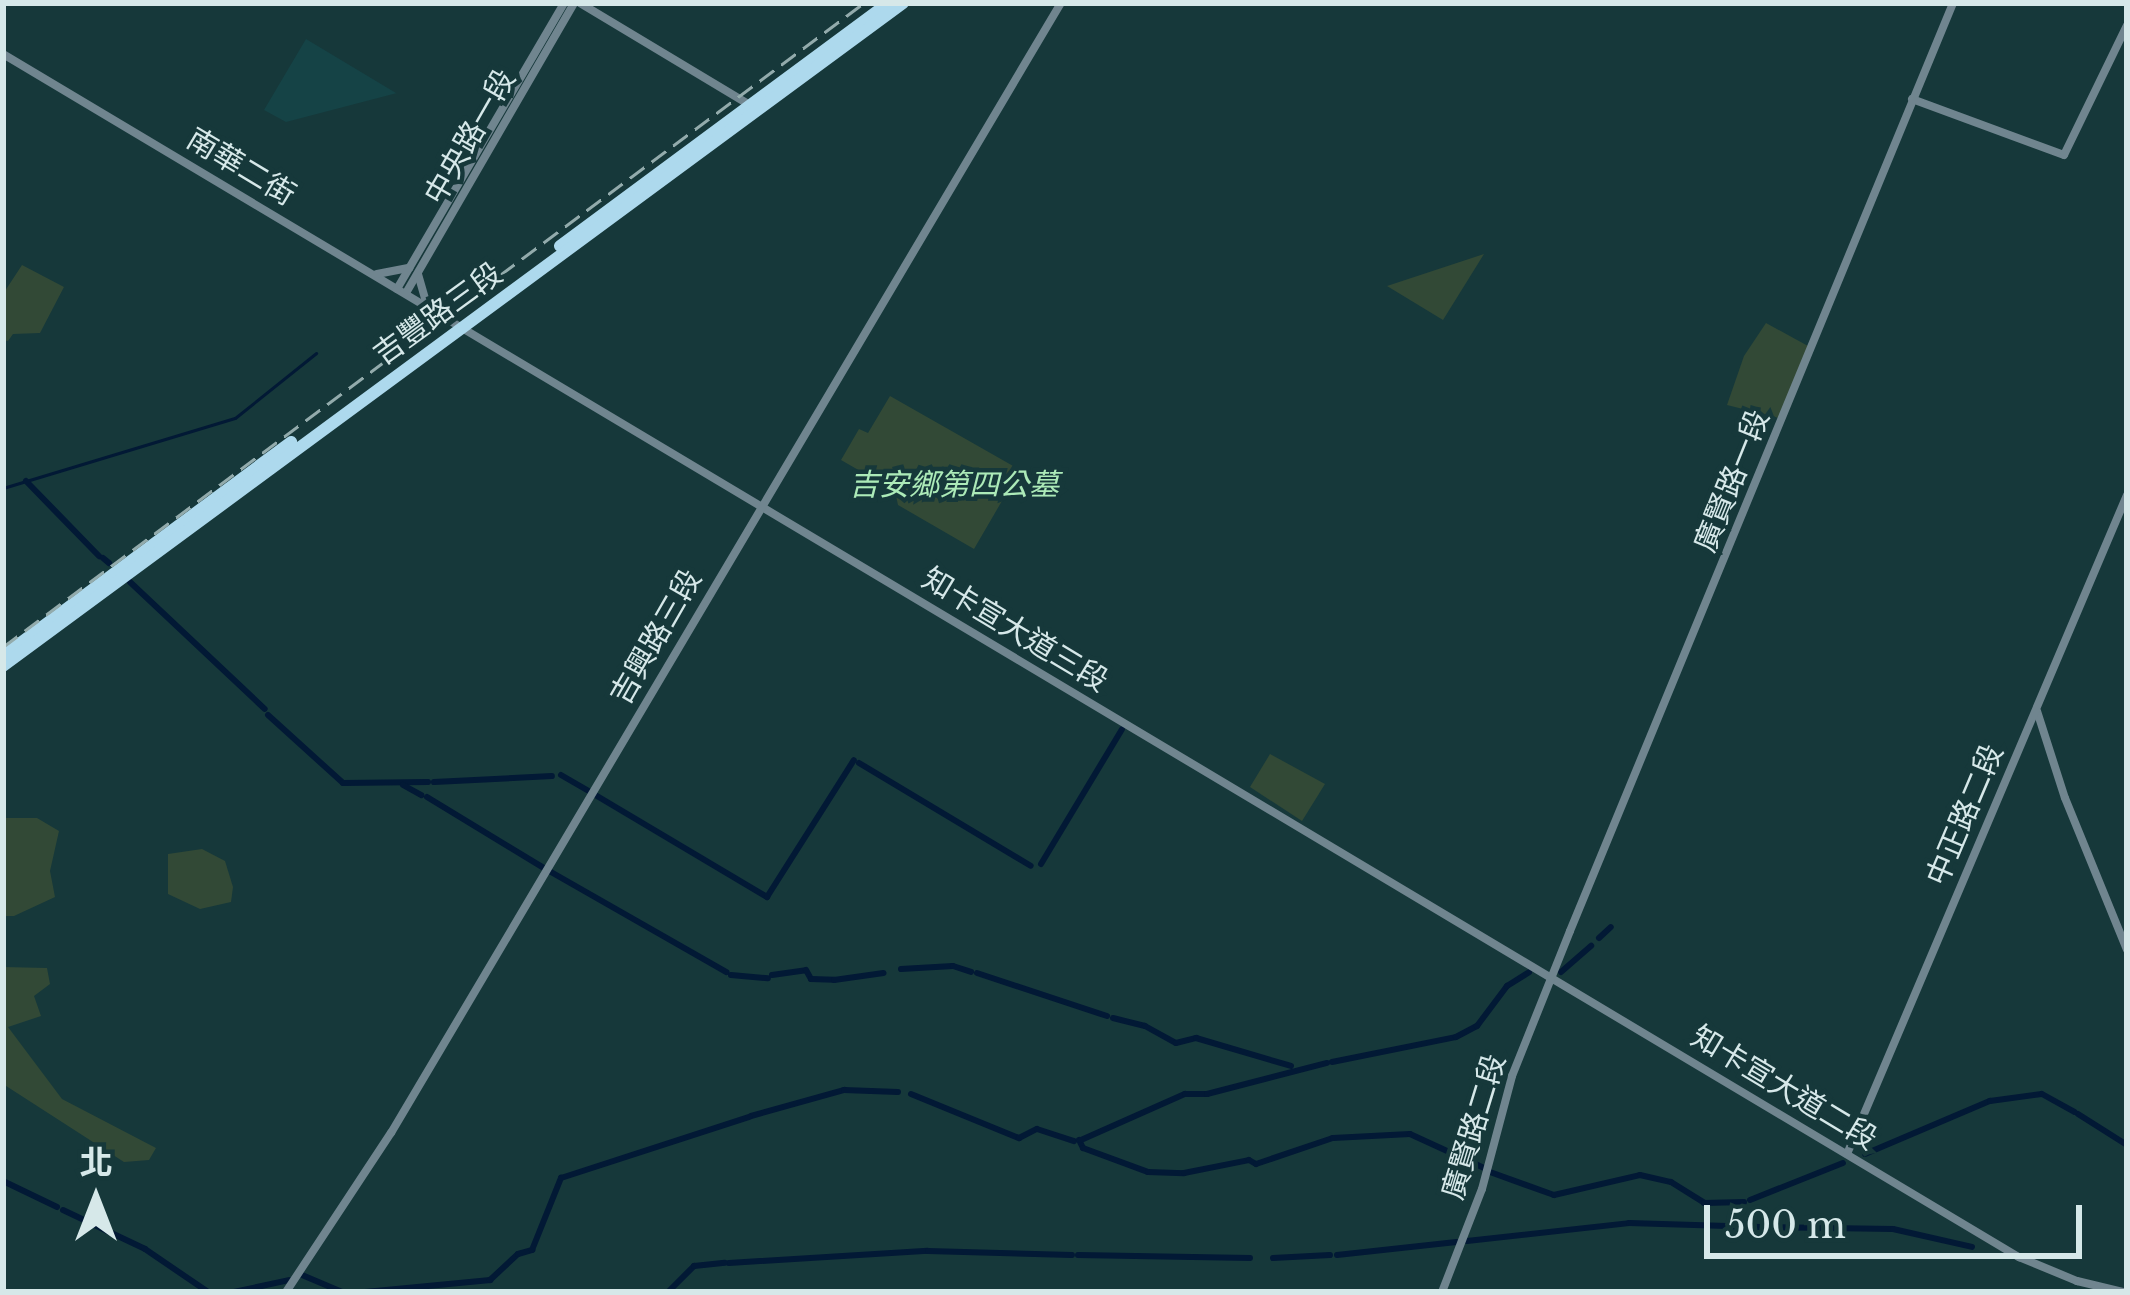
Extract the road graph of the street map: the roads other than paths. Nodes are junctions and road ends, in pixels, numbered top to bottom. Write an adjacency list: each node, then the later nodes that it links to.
1 (564, 3): 11 (street, 中央路一段)
2 (577, 3): 10 (street); 11 (street, 中央路一段)
3 (888, 3): 10 (main road, 吉豐路三段)
4 (903, 3): 10 (main road, 吉豐路三段)
5 (1061, 3): 17 (street, 吉興路三段)
6 (1953, 3): 9 (street, 廣賢路一段)
7 (2127, 25): 9 (street)
8 (3, 54): 12 (street, 南華二街)
9 (1912, 99): 23 (street, 廣賢路一段)
10 (754, 107): 15 (main road, 吉豐路三段)
11 (414, 271): 12 (street); 13 (street, 中央路一段); 14 (street)
12 (374, 274): 13 (street, 南華二街)
13 (402, 291): 14 (street, 南華二街)
14 (427, 306): 15 (street, 南華二街)
15 (456, 326): 17 (street, 知卡宣大道三段); 18 (main road, 吉豐路三段)
16 (2127, 495): 21 (street, 中正路二段)
17 (763, 508): 23 (street, 知卡宣大道三段); 25 (street, 吉興路三段)
18 (137, 561): 19 (main road, 吉豐路三段); 20 (main road, 吉豐路三段)
19 (3, 656)
20 (3, 666)
21 (2036, 708): 22 (street); 24 (street, 中正路二段)
22 (2127, 950)
23 (1553, 977): 24 (street, 知卡宣大道二段); 26 (street, 廣賢路二段)
24 (1847, 1154): 27 (street, 知卡宣大道二段)
25 (286, 1292)
26 (1442, 1292)
27 (2123, 1292)

